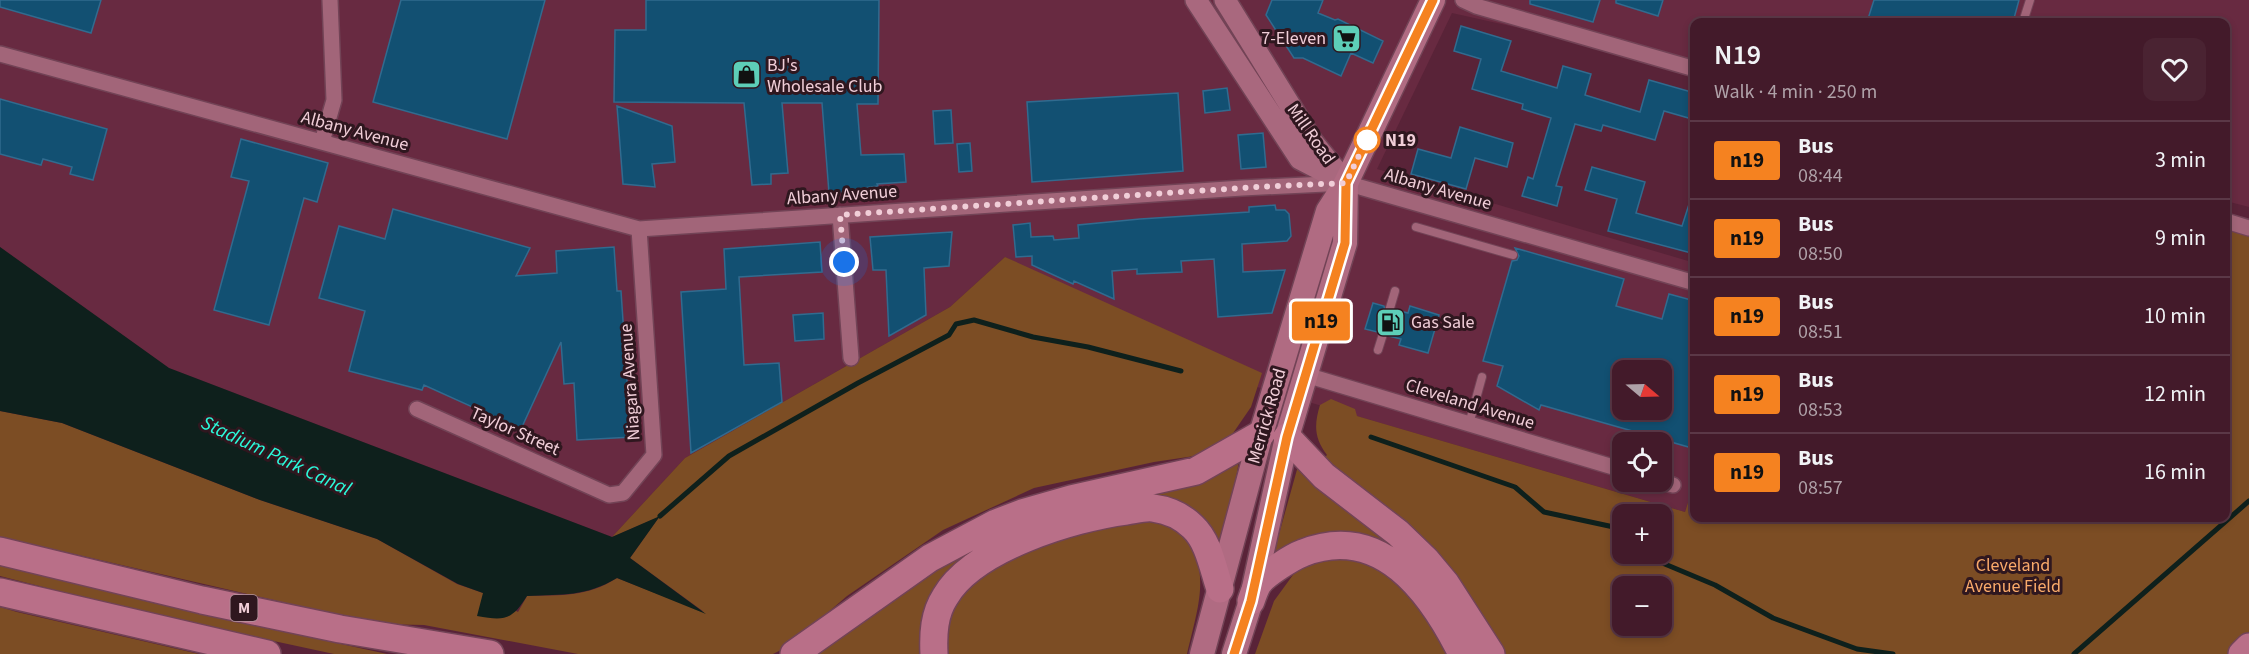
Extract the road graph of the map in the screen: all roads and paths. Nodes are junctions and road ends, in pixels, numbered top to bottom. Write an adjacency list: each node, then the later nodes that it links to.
1 (330, 0): 10 (street)
2 (1196, 0): 11 (main road, Mill Road)
3 (1225, 0): 11 (main road, Mill Road)
4 (1433, 0): 11 (main road, Merrick Road)
5 (1464, 0): 9 (street)
6 (2030, 0): 7 (lane)
7 (2024, 18)
8 (0, 54): 10 (street, Albany Avenue)
9 (1690, 68)
10 (322, 142): 16 (street, Albany Avenue)
11 (1346, 183): 12 (street, Albany Avenue); 18 (street, Albany Avenue); 24 (main road, Merrick Road); 28 (main road, Merrick Road)
12 (840, 215): 16 (street, Albany Avenue); 23 (street)
13 (2230, 222): 15 (street)
14 (1416, 227): 17 (lane)
15 (2249, 228)
16 (639, 229): 30 (street, Niagara Avenue)
17 (1514, 255)
18 (1690, 282)
19 (1395, 291): 20 (lane)
20 (1390, 308)
21 (1383, 334): 22 (lane)
22 (1378, 350)
23 (851, 358)
24 (1306, 375): 27 (street, Cleveland Avenue); 28 (main road, Merrick Road)
25 (1482, 377): 27 (lane)
26 (417, 409): 30 (street, Taylor Street)
27 (1469, 424): 29 (street, Cleveland Avenue)
28 (1274, 436): 32 (main road, Merrick Road); 34 (main road, Merrick Road); 38 (highway); 43 (highway)
29 (1612, 467)
30 (596, 489)
31 (0, 551): 37 (highway, M)
32 (1220, 589): 39 (highway); 40 (main road, Merrick Road)
33 (0, 592): 36 (highway, M)
34 (1251, 601): 41 (main road, Merrick Road); 42 (highway)
35 (2249, 647): 44 (highway)
36 (267, 654)
37 (490, 654)
38 (794, 654)
39 (934, 654)
40 (1202, 654)
41 (1234, 654)
42 (1462, 654)
43 (1491, 654)
44 (2242, 654)

